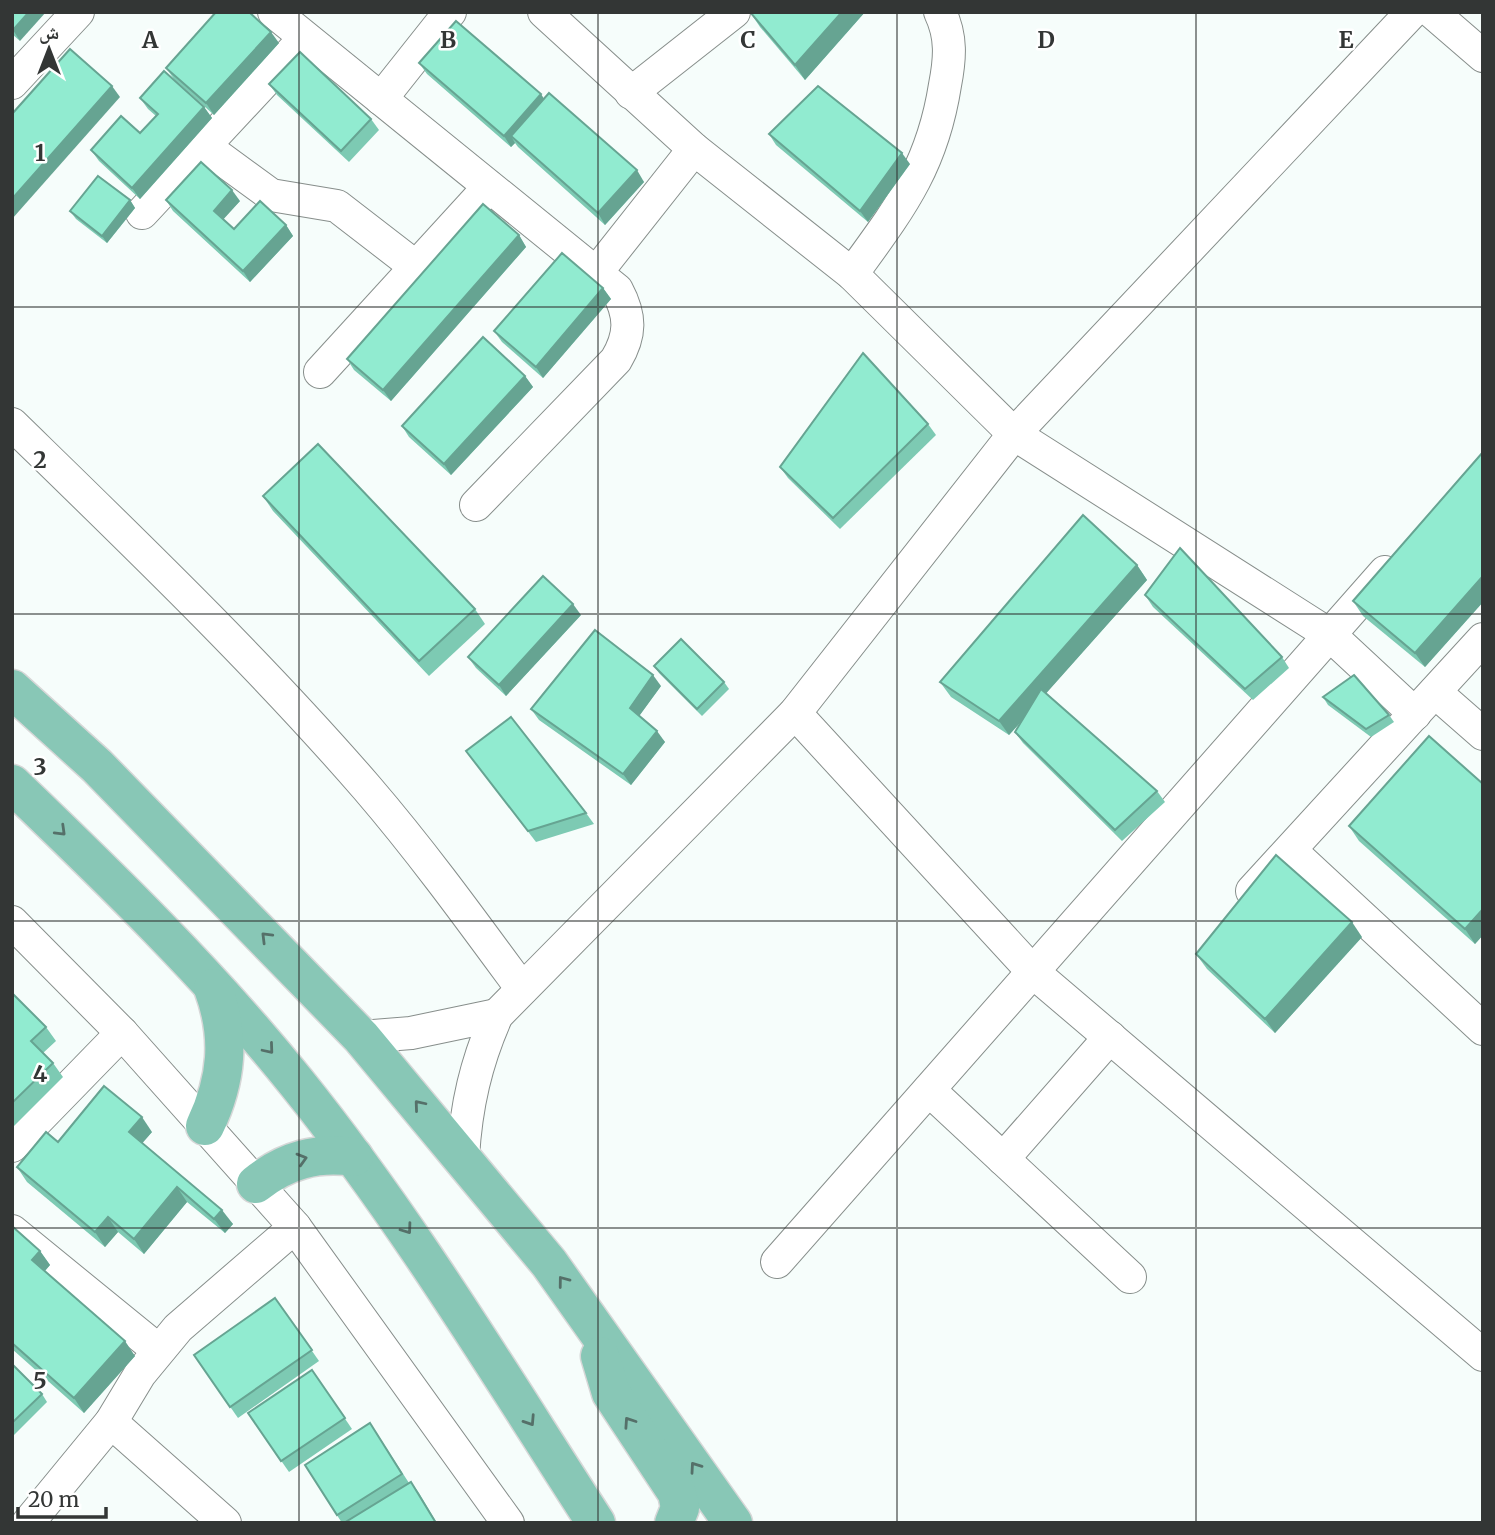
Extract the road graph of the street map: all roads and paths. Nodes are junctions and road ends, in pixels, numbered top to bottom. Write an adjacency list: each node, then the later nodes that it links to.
1 (78, 12): 11 (street)
2 (274, 12): 9 (street)
3 (450, 12): 13 (street)
4 (544, 12): 12 (street)
5 (734, 12): 12 (street)
6 (940, 12): 20 (street)
7 (1412, 12): 23 (street)
8 (1432, 12): 10 (street)
9 (305, 38): 13 (street); 14 (street)
10 (1483, 56)
11 (12, 83)
12 (631, 93): 15 (street)
13 (381, 99): 16 (street)
14 (204, 146): 17 (street); 18 (street)
15 (694, 149): 19 (street); 20 (street)
16 (489, 187): 18 (street); 19 (street)
17 (142, 213)
18 (416, 267): 21 (street)
19 (596, 274): 24 (street)
20 (852, 274): 23 (street)
21 (320, 372)
22 (12, 424): 38 (street)
23 (1014, 434): 26 (street); 30 (street)
24 (476, 505)
25 (1402, 553): 26 (street)
26 (1330, 635): 29 (street); 36 (street)
27 (1483, 639): 29 (street)
28 (12, 689): 42 (main road, one-way to 28)
29 (1424, 703): 31 (street); 33 (street)
30 (795, 713): 36 (street); 38 (street)
31 (1483, 734)
32 (12, 783): 37 (main road, one-way to 37)
33 (1291, 850): 34 (street); 40 (street)
34 (1239, 904)
35 (12, 922): 41 (street)
36 (1033, 972): 43 (street); 44 (street)
37 (211, 983): 45 (main road); 47 (main road, one-way to 47)
38 (522, 989): 39 (street)
39 (497, 1015): 42 (street); 48 (street)
40 (1483, 1029)
41 (122, 1032): 45 (street); 46 (street)
42 (361, 1037): 48 (main road, one-way to 42)
43 (1110, 1037): 49 (street); 57 (street)
44 (929, 1090): 49 (street); 53 (street)
45 (205, 1126): 50 (street)
46 (12, 1146)
47 (354, 1157): 50 (main road, one-way to 47); 62 (main road, one-way to 62)
48 (463, 1157): 55 (main road, one-way to 48)
49 (1003, 1159): 54 (street)
50 (256, 1184): 51 (street)
51 (295, 1227): 56 (street); 61 (street)
52 (15, 1240): 56 (street)
53 (777, 1262)
54 (1130, 1277)
55 (598, 1329): 63 (main road, one-way to 55); 64 (main road, one-way to 55)
56 (158, 1350): 58 (street)
57 (1483, 1355)
58 (111, 1422): 59 (street); 60 (street)
59 (28, 1523)
60 (225, 1523)
61 (508, 1523)
62 (596, 1523)
63 (674, 1523)
64 (733, 1523)

